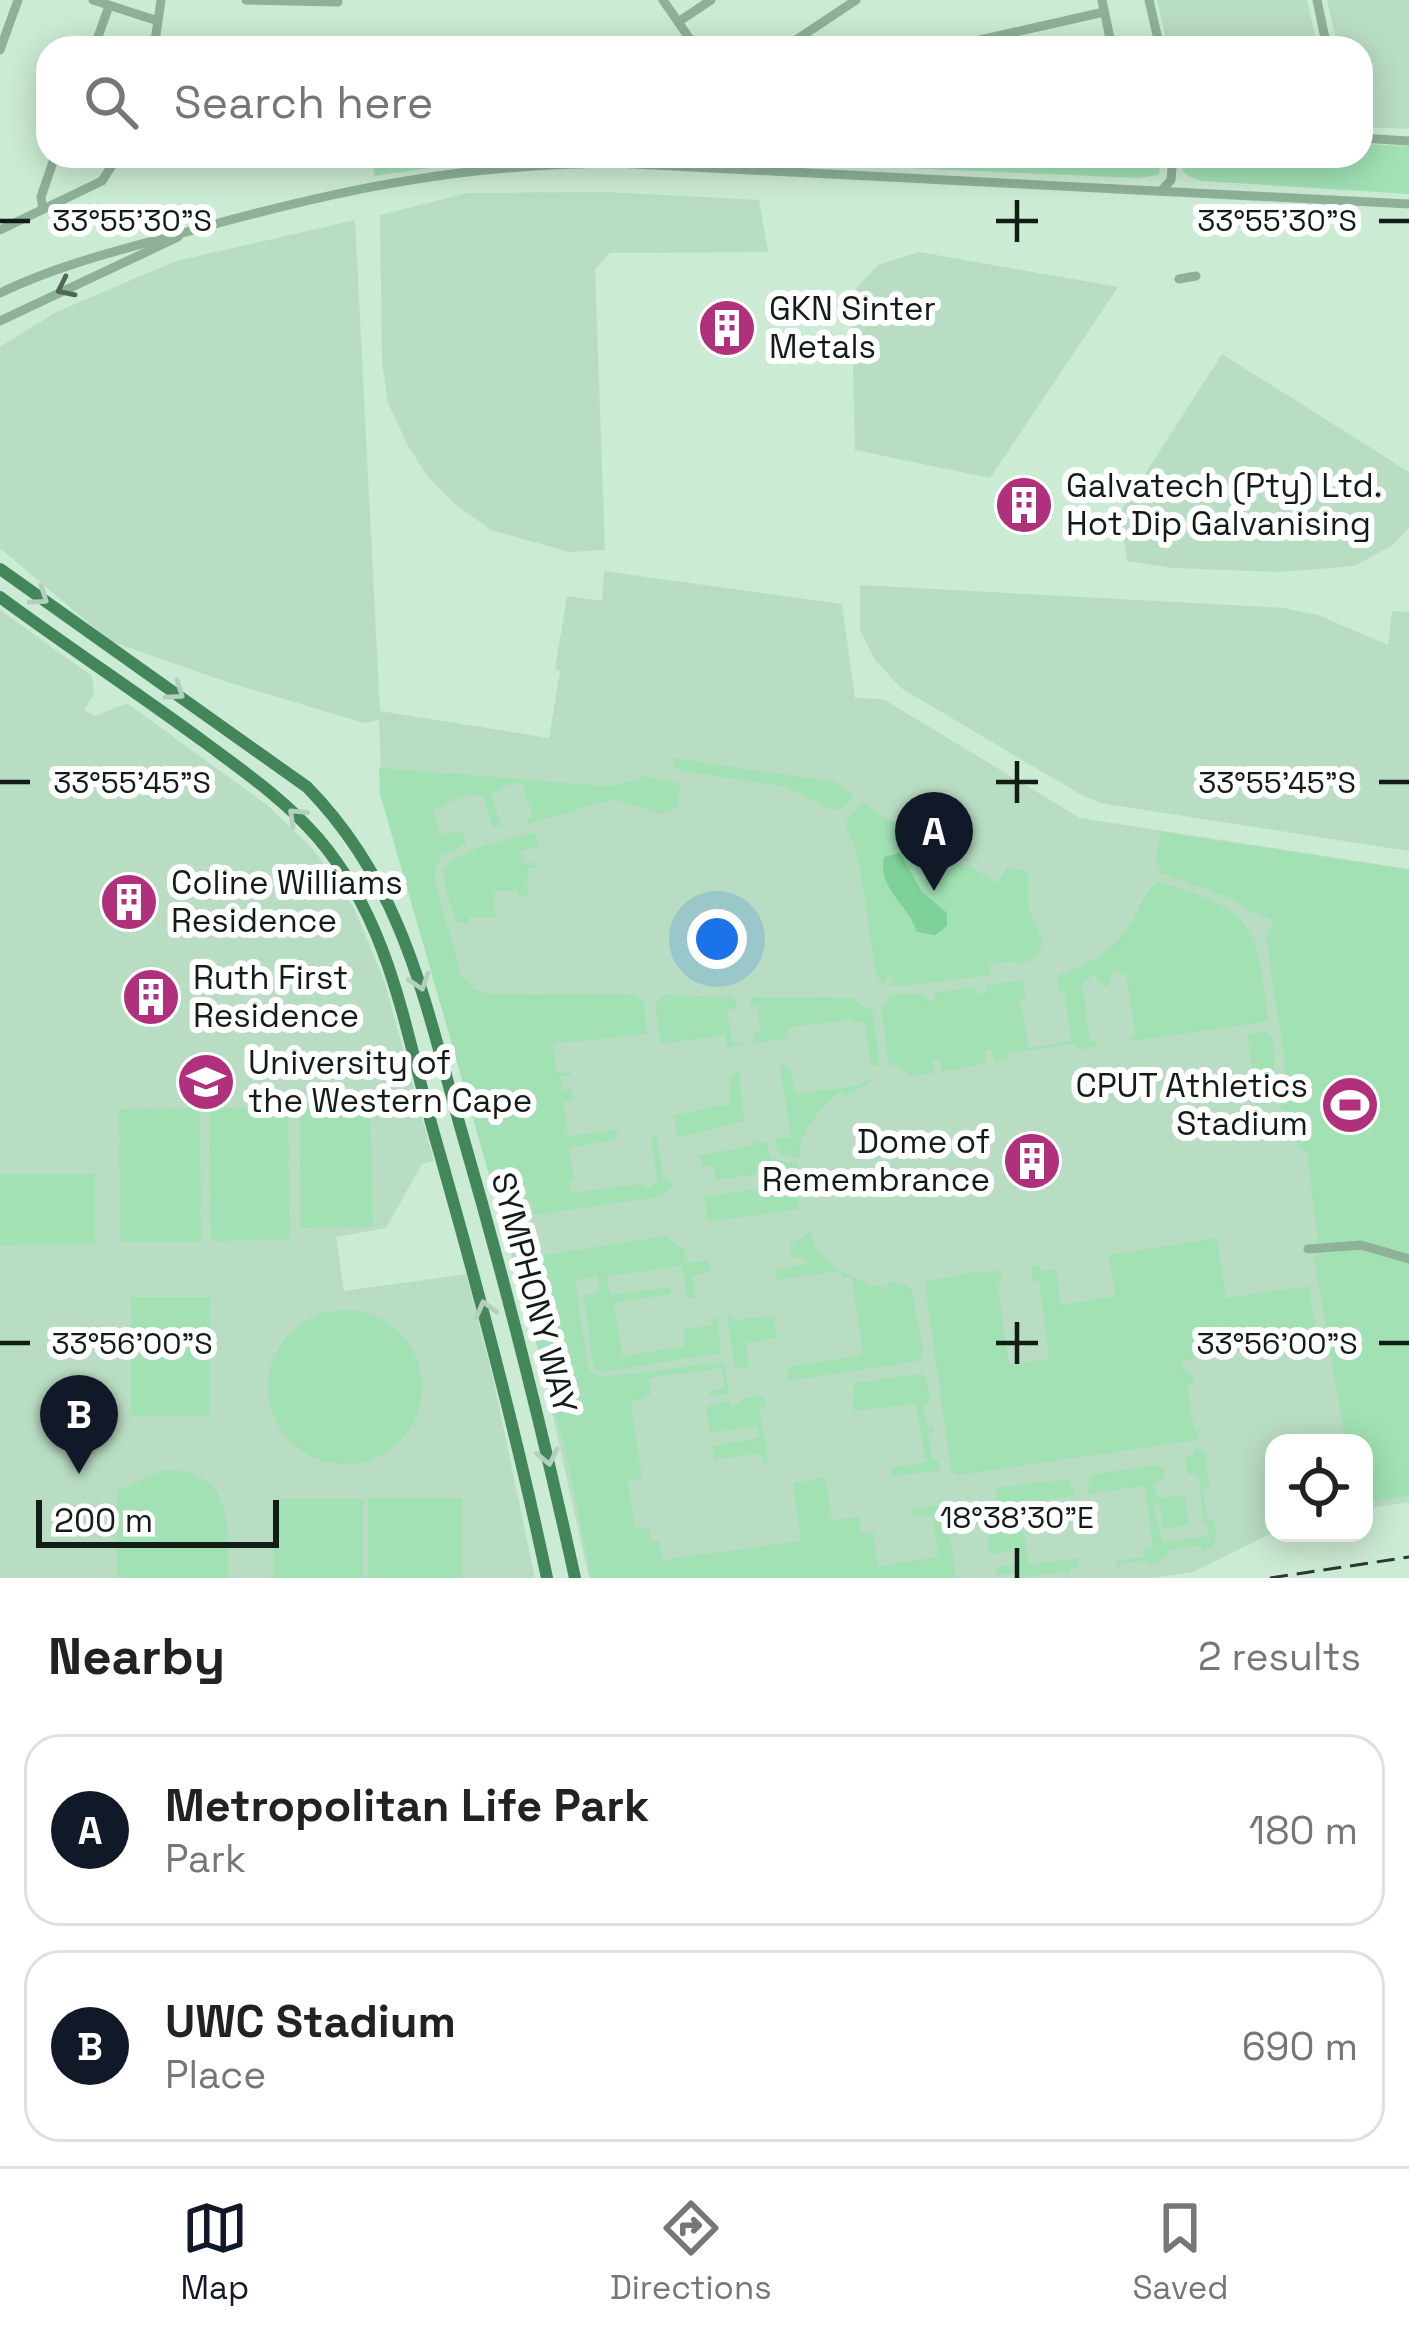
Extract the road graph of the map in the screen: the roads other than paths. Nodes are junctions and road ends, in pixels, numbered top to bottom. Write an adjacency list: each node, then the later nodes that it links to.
1 (18, 0): 23 (street)
2 (93, 0): 11 (street)
3 (161, 0): 13 (street)
4 (246, 0): 10 (street)
5 (663, 0): 14 (street)
6 (711, 0): 14 (street)
7 (856, 0): 18 (street)
8 (1149, 0): 21 (street)
9 (1317, 0): 22 (street)
10 (338, 2)
11 (109, 5): 13 (street); 15 (street)
12 (1103, 6): 19 (street); 20 (street)
13 (158, 21): 16 (street)
14 (678, 22): 17 (street)
15 (98, 36)
16 (156, 36)
17 (688, 36)
18 (802, 36)
19 (989, 36)
20 (1109, 36)
21 (1157, 36)
22 (1325, 36)
23 (0, 50)
24 (1373, 140): 25 (street)
25 (1409, 141)
26 (52, 168): 35 (street)
27 (110, 168): 35 (street)
28 (497, 168): 37 (street)
29 (700, 168): 32 (street)
30 (1172, 168): 31 (street)
31 (1171, 180): 32 (street); 33 (street)
32 (1162, 190): 33 (street)
33 (1179, 191): 34 (street)
34 (1409, 204)
35 (44, 209): 36 (street)
36 (0, 230)
37 (194, 230): 40 (street); 41 (street, one-way to 41)
38 (1196, 276): 39 (street)
39 (1179, 279)
40 (0, 292)
41 (0, 322)
42 (0, 568): 47 (main road, SYMPHONY WAY, one-way to 47)
43 (0, 597): 46 (main road, SYMPHONY WAY, one-way to 43)
44 (1308, 1250): 45 (street)
45 (1409, 1258)
46 (547, 1578)
47 (575, 1578)

